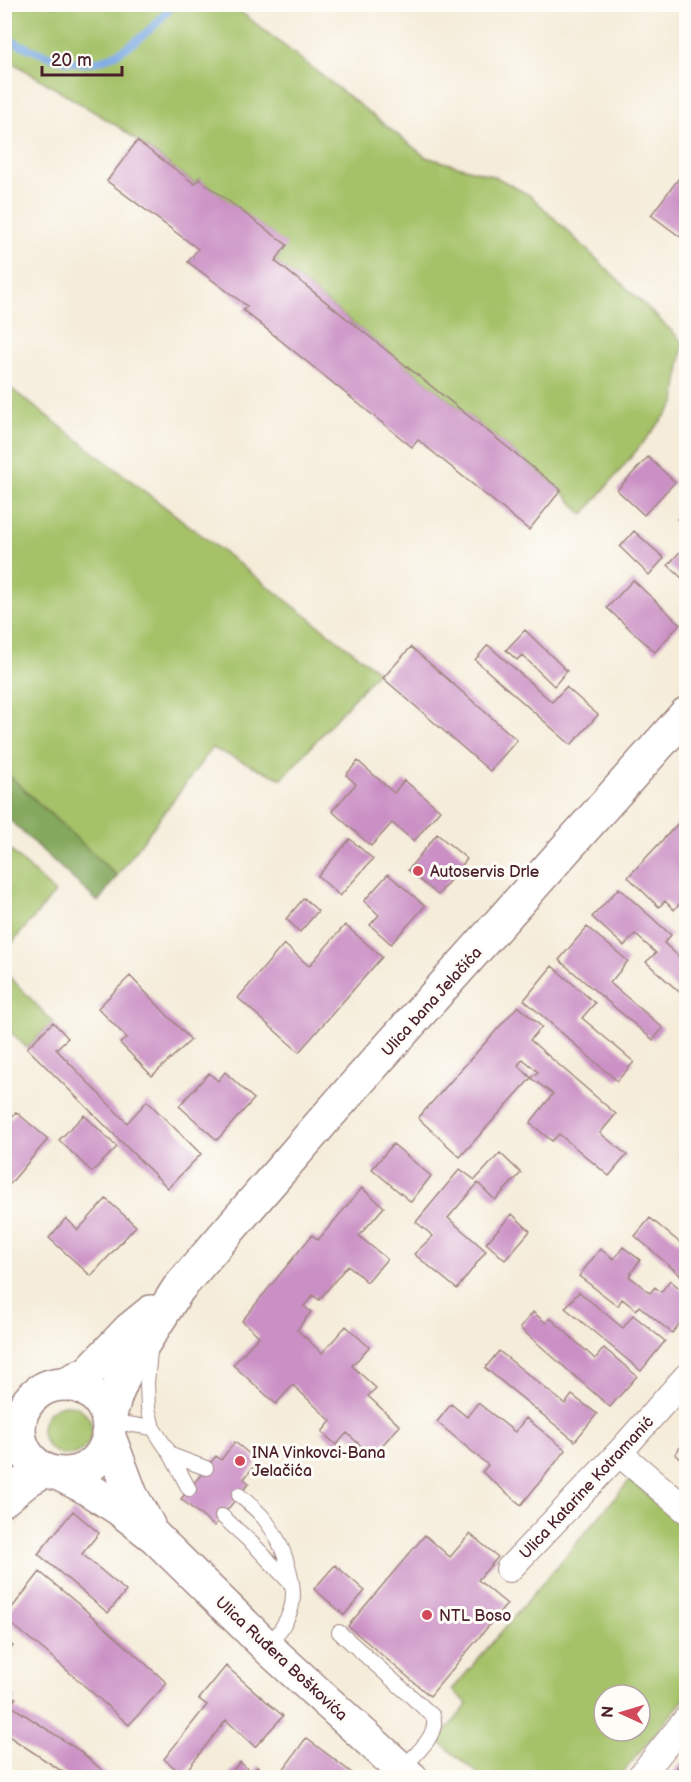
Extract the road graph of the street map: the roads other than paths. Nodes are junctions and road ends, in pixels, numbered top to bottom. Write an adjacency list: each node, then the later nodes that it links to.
1 (687, 714): 2 (main road, Ulica bana Jelačića)
2 (178, 1289): 3 (main road, Ulica bana Jelačića); 5 (main road, Ulica bana Jelačića)
3 (158, 1321): 7 (main road, Ulica bana Jelačića); 8 (lane)
4 (687, 1377): 9 (street, Ulica Katarine Kotramanić)
5 (66, 1384): 6 (main road, Ulica bana Jelačića); 7 (main road)
6 (17, 1408): 11 (main road, Ulica bana Jelačića); 13 (main road)
7 (108, 1428): 8 (lane); 13 (main road, Ulica bana Jelačića); 19 (main road, Ulica Ruđera Boškovića)
8 (153, 1428): 10 (lane)
9 (619, 1453): 17 (street); 20 (street, Ulica Katarine Kotramanić)
10 (171, 1455): 12 (lane); 14 (lane)
11 (4, 1467)
12 (206, 1468)
13 (52, 1472): 16 (main road, Ulica bana Jelačića); 19 (main road, Ulica Ruđera Boškovića)
14 (189, 1489)
15 (239, 1495): 21 (lane)
16 (4, 1499)
17 (687, 1510)
18 (222, 1516): 21 (lane)
19 (155, 1537): 23 (main road, Ulica Ruđera Boškovića)
20 (509, 1569)
21 (291, 1584): 23 (lane)
22 (339, 1632): 25 (lane)
23 (268, 1648): 25 (main road, Ulica Ruđera Boškovića)
24 (687, 1720): 26 (street)
25 (406, 1773)
26 (639, 1778)

